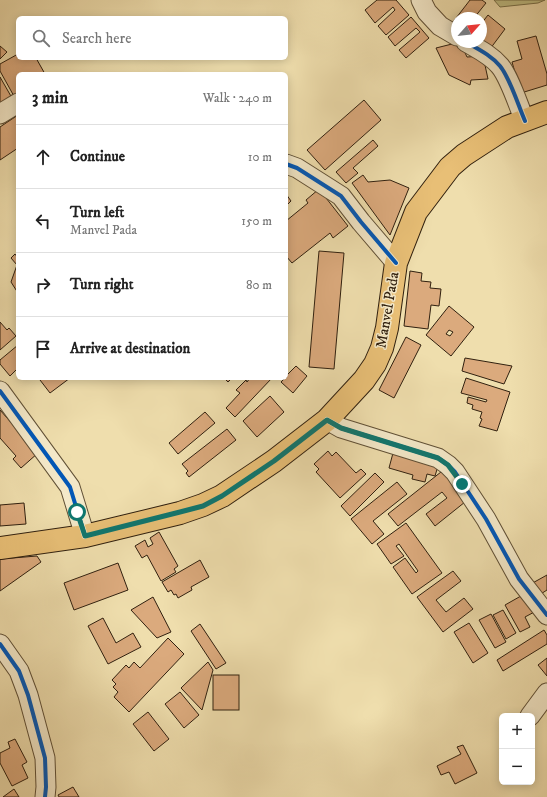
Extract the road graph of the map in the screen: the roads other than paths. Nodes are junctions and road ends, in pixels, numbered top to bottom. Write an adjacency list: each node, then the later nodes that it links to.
1 (421, 0): 2 (street)
2 (451, 32)
3 (476, 48): 7 (street)
4 (16, 104): 6 (street)
5 (547, 112): 7 (main road, Manvel Pada)
6 (0, 114)
7 (525, 121): 9 (main road, Manvel Pada)
8 (288, 165): 9 (street)
9 (396, 263): 11 (main road, Manvel Pada)
10 (0, 391): 12 (street)
11 (327, 420): 12 (main road, Manvel Pada); 14 (street)
12 (85, 536): 13 (main road, Manvel Pada)
13 (0, 548)
14 (547, 615)
15 (0, 644): 18 (street)
16 (547, 693): 17 (street)
17 (532, 713)
18 (45, 797)

